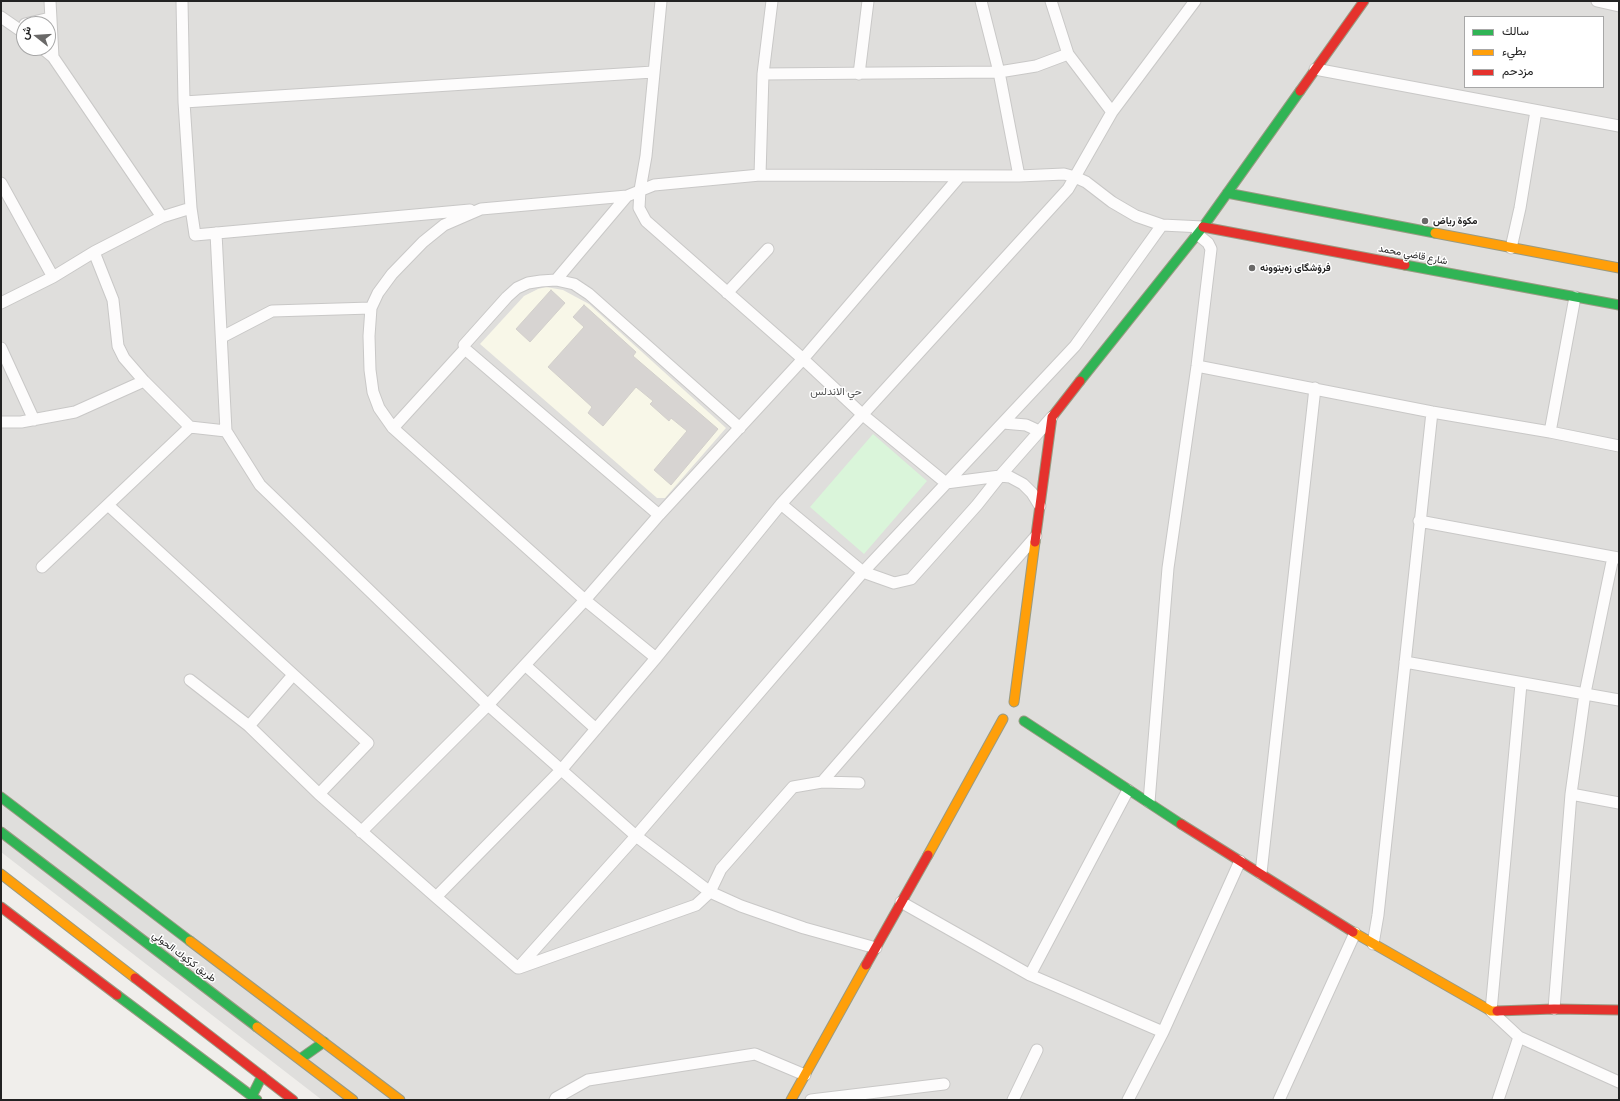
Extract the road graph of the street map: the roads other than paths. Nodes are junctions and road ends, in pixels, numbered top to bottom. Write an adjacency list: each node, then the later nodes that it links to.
1 (50, 1): 12 (street)
2 (182, 1): 22 (street)
3 (661, 1): 18 (street)
4 (772, 1): 20 (street)
5 (868, 1): 21 (street)
6 (981, 1): 19 (street)
7 (1051, 1): 15 (street)
8 (1195, 1): 24 (street)
9 (1364, 1): 17 (main road)
10 (1598, 1): 11 (street)
11 (1619, 6)
12 (50, 16)
13 (1, 18): 14 (street)
14 (16, 24)
15 (1068, 54): 19 (street); 24 (street)
16 (53, 57): 36 (street)
17 (1315, 69): 23 (street); 32 (main road)
18 (653, 72): 22 (street); 31 (street)
19 (999, 72): 21 (street); 28 (street)
20 (763, 74): 21 (street); 26 (street)
21 (860, 74)
22 (184, 102): 34 (street)
23 (1536, 111): 25 (street); 40 (street)
24 (1112, 112): 29 (street)
25 (1619, 126)
26 (760, 175): 27 (street); 31 (street)
27 (960, 176): 28 (street); 54 (street)
28 (1019, 176): 29 (street)
29 (1076, 177): 37 (street); 59 (street)
30 (1, 183): 44 (street)
31 (640, 190): 33 (street); 46 (street)
32 (1227, 193): 38 (main road); 40 (main road)
33 (627, 196): 35 (street); 45 (street)
34 (191, 208): 36 (street); 39 (street)
35 (481, 209): 39 (street); 50 (street)
36 (162, 217): 42 (street)
37 (1162, 225): 38 (street); 63 (street)
38 (1200, 231): 47 (main road, شارع قاضي محمد); 55 (street); 60 (main road)
39 (216, 233): 51 (street)
40 (1511, 248): 43 (main road)
41 (768, 249): 46 (street)
42 (94, 252): 44 (street); 56 (street)
43 (1619, 268)
44 (53, 277): 48 (street)
45 (556, 280): 53 (street); 66 (street)
46 (727, 292): 54 (street)
47 (1575, 297): 49 (main road, شارع قاضي محمد); 69 (street)
48 (1, 303)
49 (1619, 305)
50 (371, 308): 51 (street); 65 (street)
51 (222, 337): 67 (street)
52 (1, 348): 61 (street)
53 (465, 349): 65 (street); 76 (street)
54 (803, 359): 59 (street); 66 (street)
55 (1197, 366): 57 (street); 103 (street)
56 (144, 381): 61 (street); 64 (street)
57 (1315, 388): 58 (street); 109 (street)
58 (1432, 412): 69 (street); 77 (street)
59 (863, 415): 72 (street); 73 (street)
60 (1052, 417): 68 (street); 75 (main road)
61 (34, 420): 62 (street)
62 (1, 422)
63 (1003, 423): 68 (street); 72 (street)
64 (190, 427): 67 (street); 74 (street)
65 (393, 428): 82 (street)
66 (740, 428): 76 (street)
67 (226, 431): 91 (street)
68 (1039, 431): 71 (street)
69 (1550, 432): 70 (street)
70 (1619, 446)
71 (1000, 476): 72 (street); 75 (street); 81 (street)
72 (946, 483): 81 (street)
73 (781, 504): 81 (street); 83 (street)
74 (108, 505): 80 (street); 86 (street)
75 (1040, 506): 78 (main road)
76 (660, 515): 82 (street)
77 (1419, 521): 79 (street); 84 (street)
78 (1036, 536): 92 (main road); 97 (street)
79 (1616, 558): 89 (street)
80 (42, 567)
81 (863, 572): 107 (street)
82 (585, 600): 83 (street); 85 (street)
83 (656, 658): 95 (street)
84 (1405, 662): 88 (street); 116 (street)
85 (525, 665): 91 (street); 95 (street)
86 (293, 675): 94 (street); 100 (street)
87 (190, 680): 94 (street)
88 (1521, 684): 89 (street); 122 (street)
89 (1585, 693): 90 (street); 101 (street)
90 (1619, 700)
91 (488, 705): 96 (street); 106 (street)
92 (1021, 710): 93 (main road); 93 (main road); 99 (main road)
93 (1003, 719): 113 (main road)
94 (249, 726): 100 (street)
95 (596, 729): 96 (street)
96 (562, 769): 107 (street); 112 (street)
97 (822, 782): 98 (street); 111 (street)
98 (859, 784)
99 (1128, 790): 103 (main road); 119 (street)
100 (319, 794): 106 (street)
101 (1571, 794): 104 (street); 120 (street)
102 (1, 797): 125 (main road)
103 (1148, 802): 108 (main road)
104 (1619, 803)
105 (1, 832): 127 (main road, طريق كركوك الحولي)
106 (361, 832): 112 (street)
107 (636, 836): 111 (street); 118 (street)
108 (1240, 861): 109 (main road); 123 (street)
109 (1262, 873): 115 (main road)
110 (1, 874): 129 (main road)
111 (710, 892): 117 (street); 118 (street)
112 (436, 897): 118 (street)
113 (901, 902): 117 (main road); 119 (street)
114 (1, 907): 132 (main road)
115 (1355, 933): 116 (main road); 141 (street)
116 (1373, 944): 122 (main road)
117 (876, 948): 128 (main road)
118 (518, 968)
119 (1030, 975): 123 (street)
120 (1554, 1010): 121 (main road); 122 (main road)
121 (1619, 1010)
122 (1491, 1011): 124 (street)
123 (1163, 1032): 140 (street)
124 (1519, 1036): 130 (street); 142 (street)
125 (324, 1042): 127 (main road); 135 (main road)
126 (1037, 1050): 139 (street)
127 (300, 1059): 134 (main road, طريق كركوك الحولي)
128 (805, 1075): 136 (street); 137 (main road)
129 (262, 1076): 132 (main road); 133 (main road)
130 (1619, 1082)
131 (944, 1084): 138 (street)
132 (255, 1098)
133 (293, 1100)
134 (353, 1100)
135 (400, 1100)
136 (555, 1100)
137 (791, 1100)
138 (811, 1100)
139 (1013, 1100)
140 (1128, 1100)
141 (1280, 1100)
142 (1498, 1100)

